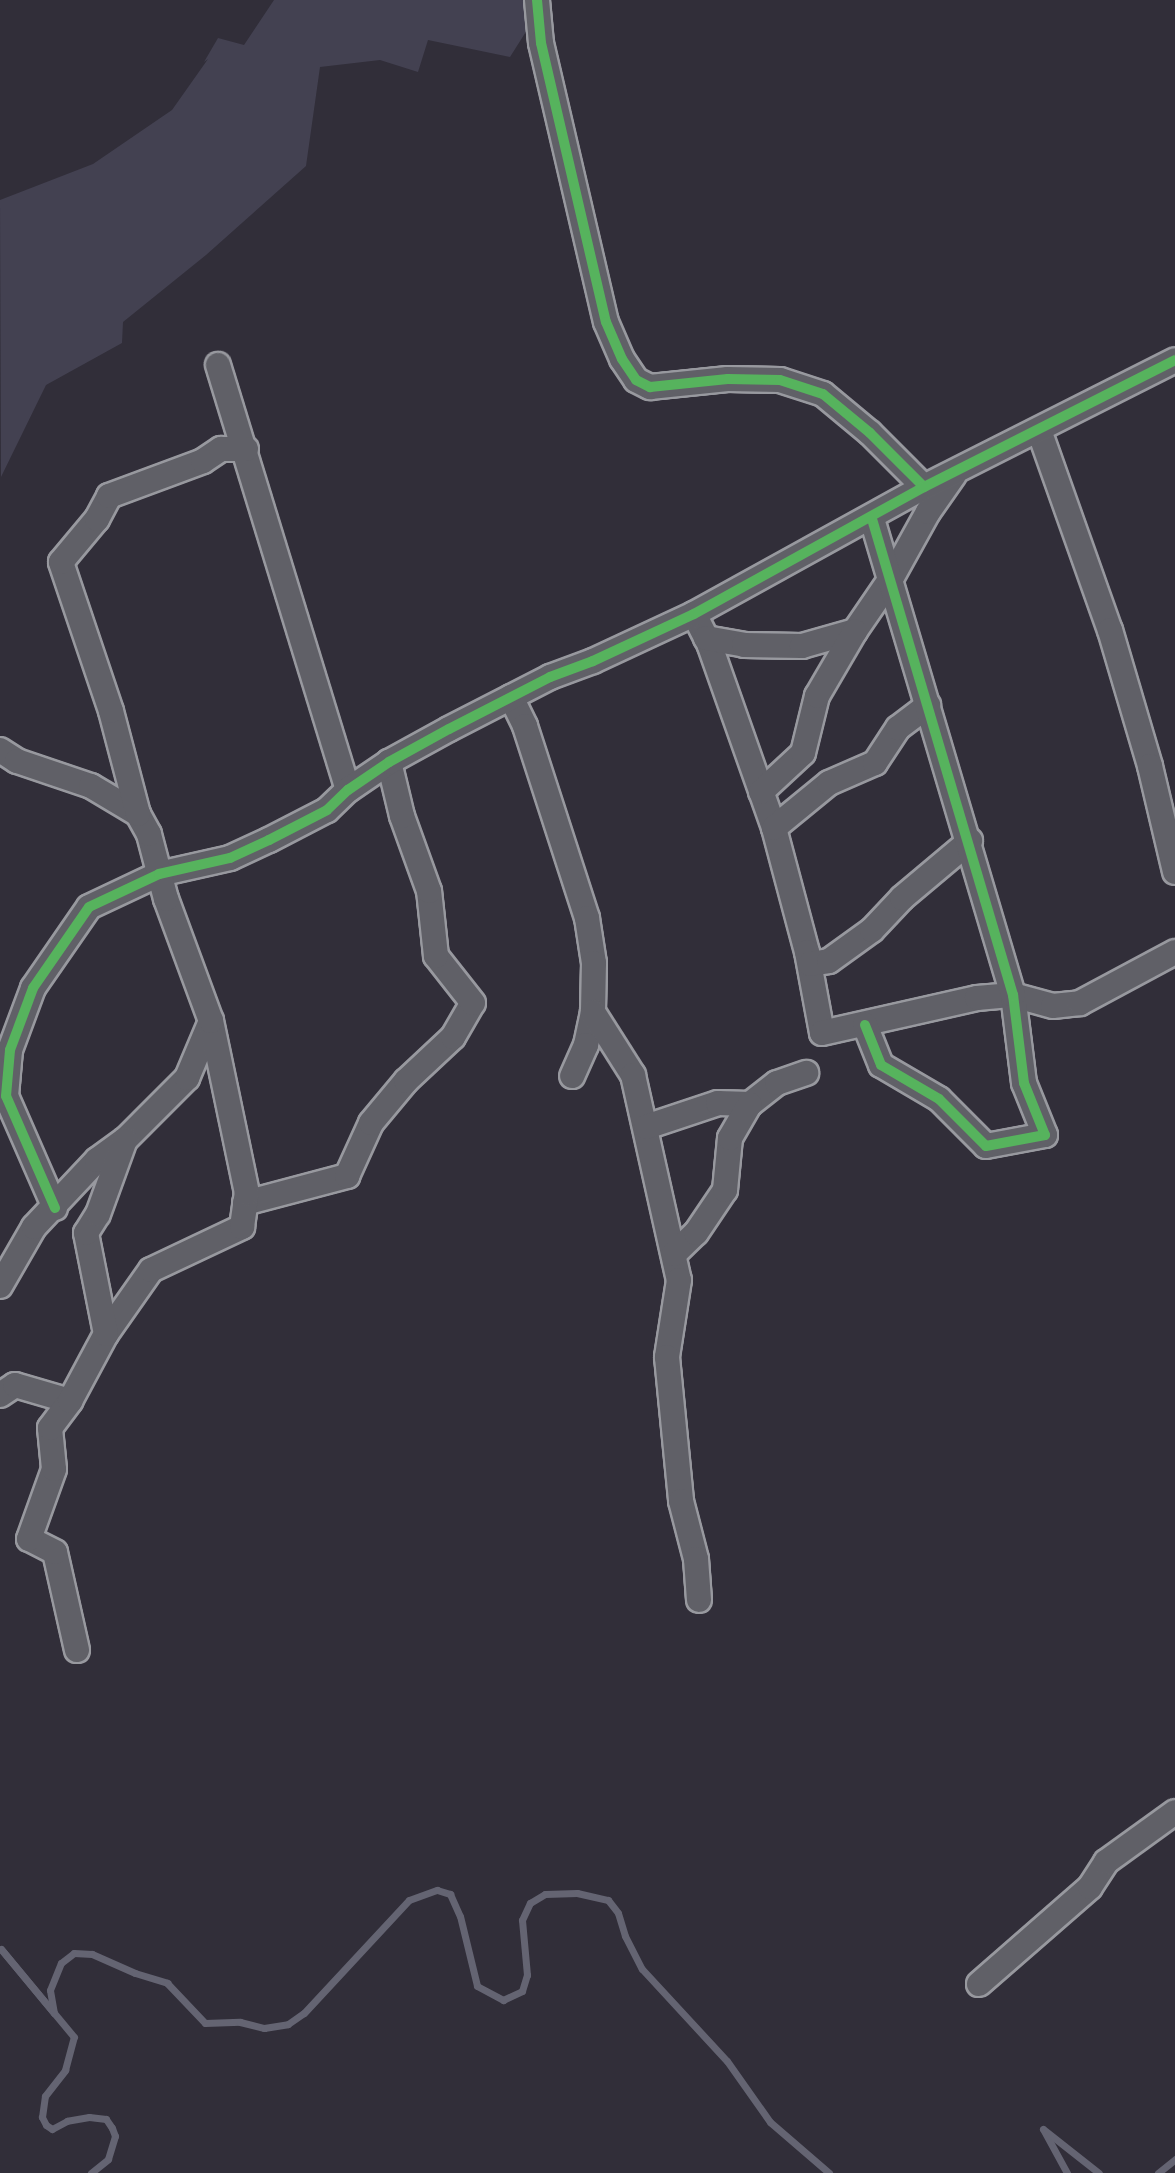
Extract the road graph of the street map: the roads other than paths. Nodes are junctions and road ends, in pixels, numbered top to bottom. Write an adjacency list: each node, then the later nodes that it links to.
1 (537, 0): 7 (street)
2 (1175, 360): 4 (street)
3 (218, 365): 5 (street)
4 (1039, 430): 6 (street); 22 (street)
5 (246, 449): 17 (street); 19 (street)
6 (957, 471): 7 (street); 9 (street)
7 (924, 487): 8 (street)
8 (872, 518): 9 (street); 10 (street)
9 (891, 577): 11 (street); 14 (street)
10 (694, 614): 12 (street); 13 (street)
11 (855, 631): 12 (street); 18 (street)
12 (706, 638): 18 (street)
13 (511, 697): 16 (street); 27 (street)
14 (928, 705): 20 (street); 21 (street)
15 (0, 750): 19 (street)
16 (389, 762): 17 (street); 35 (street)
17 (348, 790): 23 (street)
18 (761, 792): 20 (street)
19 (138, 814): 23 (street)
20 (774, 828): 25 (street)
21 (970, 841): 25 (street); 26 (street)
22 (1175, 872)
23 (159, 874): 28 (street); 36 (street)
24 (1175, 952): 26 (street)
25 (810, 964): 29 (street)
26 (1013, 995): 29 (street); 29 (street)
27 (593, 1012): 31 (street); 33 (street)
28 (211, 1021): 34 (street); 35 (street)
29 (865, 1025)
30 (806, 1073): 32 (street)
31 (572, 1076)
32 (750, 1104): 33 (street); 37 (street)
33 (646, 1127): 37 (street)
34 (125, 1140): 36 (street); 39 (street)
35 (245, 1203): 39 (street)
36 (55, 1208): 38 (street)
37 (674, 1254): 42 (street)
38 (0, 1286)
39 (106, 1334): 41 (street)
40 (0, 1395): 41 (street)
41 (70, 1401): 43 (street)
42 (699, 1600)
43 (77, 1650)
44 (1175, 1812): 45 (street)
45 (979, 1984)

